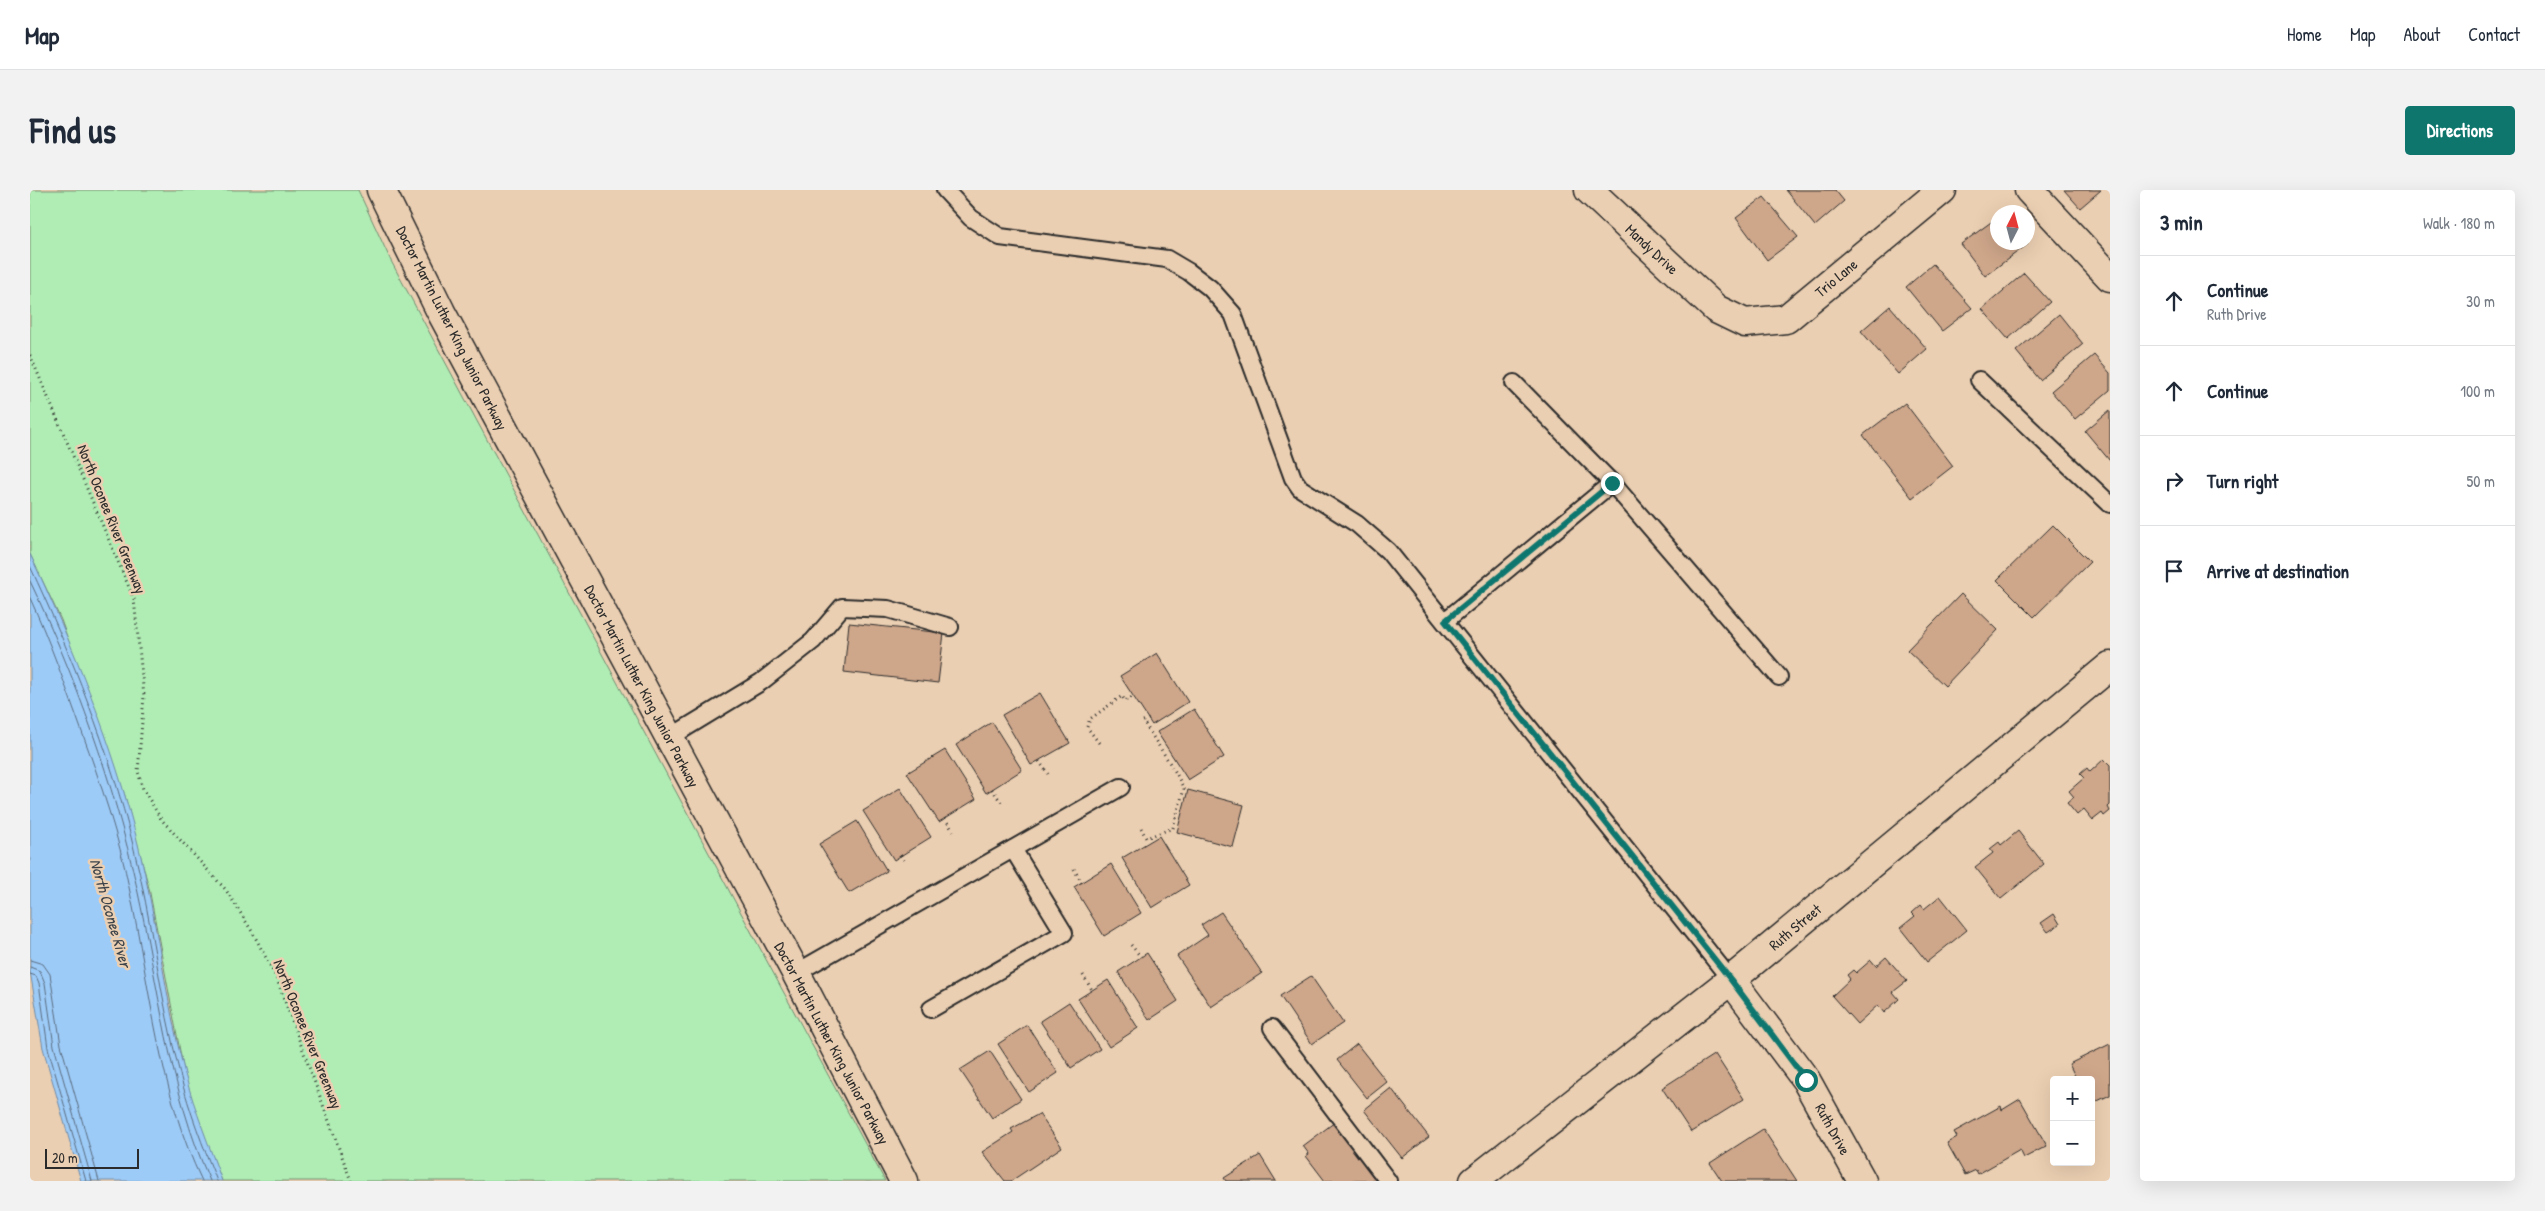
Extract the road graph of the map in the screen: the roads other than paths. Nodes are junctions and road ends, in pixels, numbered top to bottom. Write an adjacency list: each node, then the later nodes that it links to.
1 (381, 190): 16 (street, Doctor Martin Luther King Junior Parkway)
2 (945, 190): 12 (lane)
3 (1589, 190): 7 (street, Mandy Drive)
4 (1942, 190): 7 (street, Trio Lane)
5 (2029, 190): 6 (street)
6 (2110, 277)
7 (1716, 309)
8 (1979, 380): 11 (lane)
9 (1514, 383): 10 (lane)
10 (1612, 483): 12 (lane); 15 (lane)
11 (2110, 504)
12 (1445, 621): 20 (lane)
13 (950, 627): 16 (lane)
14 (2110, 666): 20 (street, Ruth Street)
15 (1779, 677)
16 (670, 738): 19 (street, Doctor Martin Luther King Junior Parkway)
17 (1121, 787): 18 (lane)
18 (1013, 849): 19 (lane); 21 (lane)
19 (796, 973): 23 (street, Doctor Martin Luther King Junior Parkway)
20 (1731, 980): 25 (street, Ruth Street); 26 (street, Ruth Drive)
21 (931, 1009)
22 (1272, 1028): 24 (lane)
23 (904, 1181)
24 (1388, 1181)
25 (1474, 1181)
26 (1862, 1181)

